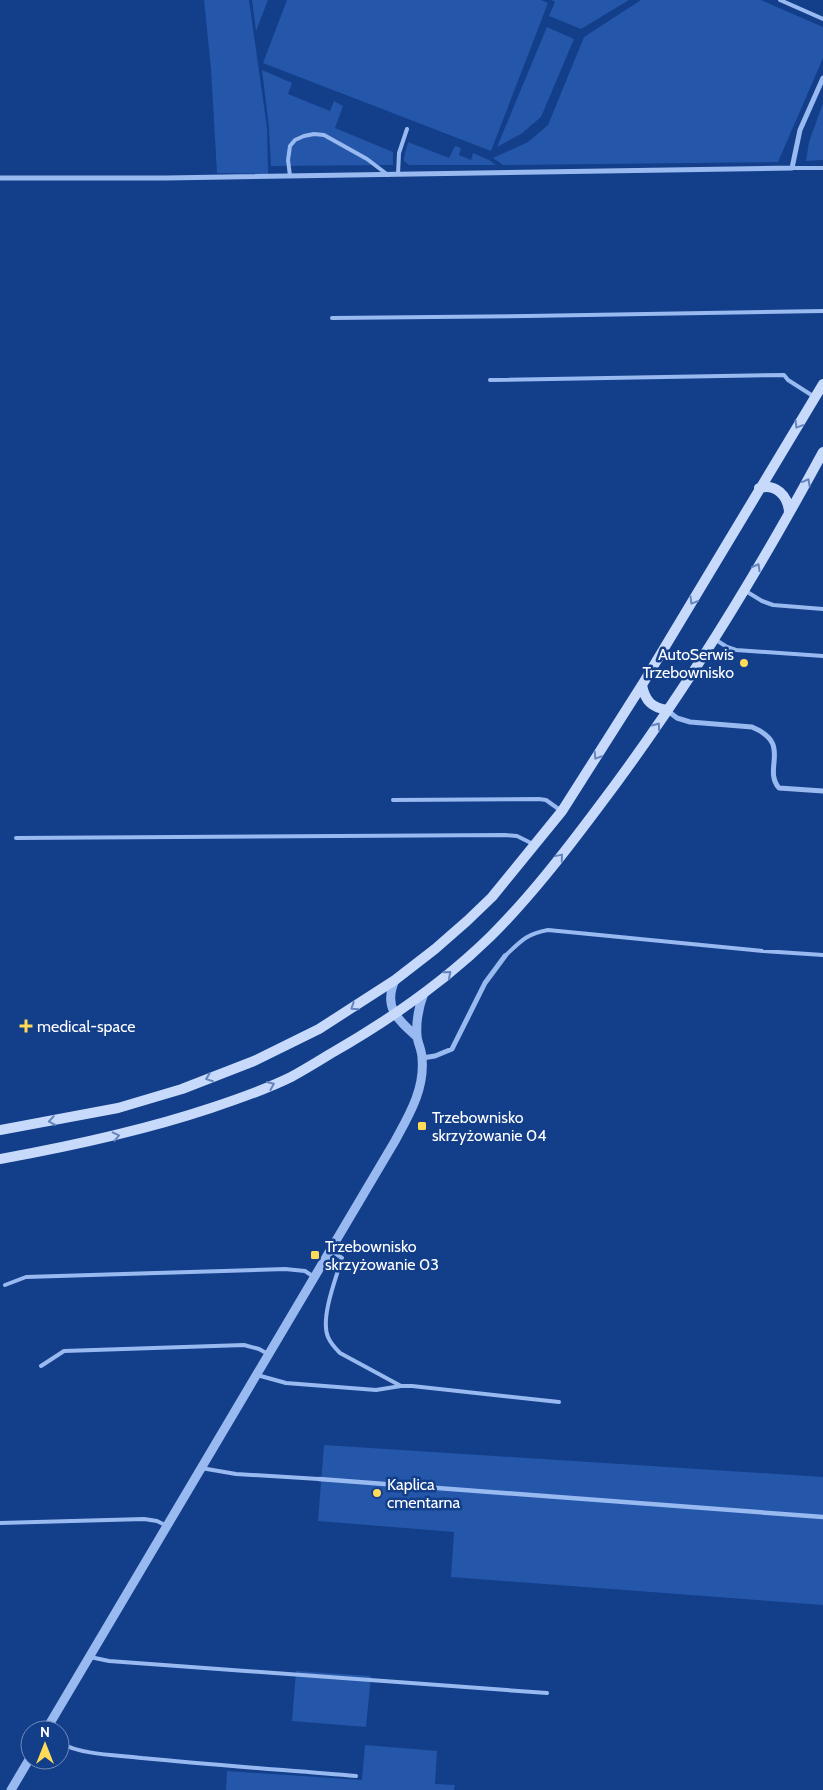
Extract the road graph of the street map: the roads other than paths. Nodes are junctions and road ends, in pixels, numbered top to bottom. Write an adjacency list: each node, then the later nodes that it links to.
1 (780, 0): 2 (lane)
2 (823, 18)
3 (823, 78): 5 (street)
4 (407, 129): 7 (lane)
5 (792, 168): 6 (lane); 7 (street)
6 (823, 168)
7 (398, 174): 8 (street)
8 (388, 175): 9 (street); 9 (lane)
9 (290, 176): 10 (street)
10 (0, 178)
11 (823, 311): 12 (lane)
12 (332, 318)
13 (490, 380): 15 (lane)
14 (823, 384): 15 (main road)
15 (815, 397): 17 (main road, one-way to 17)
16 (823, 452): 18 (main road, one-way to 16)
17 (759, 488): 18 (main road); 23 (main road, one-way to 23)
18 (790, 512): 19 (main road, one-way to 18)
19 (744, 590): 20 (lane); 21 (main road)
20 (823, 609)
21 (714, 639): 22 (lane); 24 (main road)
22 (823, 656)
23 (642, 685): 24 (main road); 27 (main road, one-way to 27)
24 (668, 710): 25 (street); 33 (main road, one-way to 24)
25 (823, 792)
26 (393, 800): 27 (lane)
27 (562, 811): 29 (main road)
28 (16, 838): 29 (lane)
29 (535, 845): 32 (main road)
30 (823, 955): 31 (lane)
31 (505, 956): 36 (street)
32 (395, 980): 34 (street); 37 (main road, one-way to 37)
33 (424, 993): 34 (main road); 35 (street)
34 (395, 1014): 35 (street); 38 (main road, one-way to 34)
35 (417, 1037): 36 (street)
36 (422, 1058): 39 (street)
37 (0, 1130)
38 (0, 1159)
39 (330, 1250): 40 (street); 45 (lane)
40 (314, 1278): 41 (lane); 42 (street)
41 (5, 1285)
42 (268, 1355): 43 (lane); 44 (street)
43 (41, 1366)
44 (256, 1375): 45 (lane); 47 (street)
45 (401, 1386): 46 (lane)
46 (559, 1402)
47 (201, 1468): 48 (lane); 51 (street)
48 (319, 1479): 49 (street)
49 (823, 1517)
50 (0, 1523): 51 (lane)
51 (167, 1526): 52 (street)
52 (90, 1658): 53 (lane); 54 (street)
53 (547, 1693)
54 (52, 1720)
55 (70, 1748): 57 (lane)
56 (23, 1770): 58 (street)
57 (356, 1776)
58 (11, 1790)

